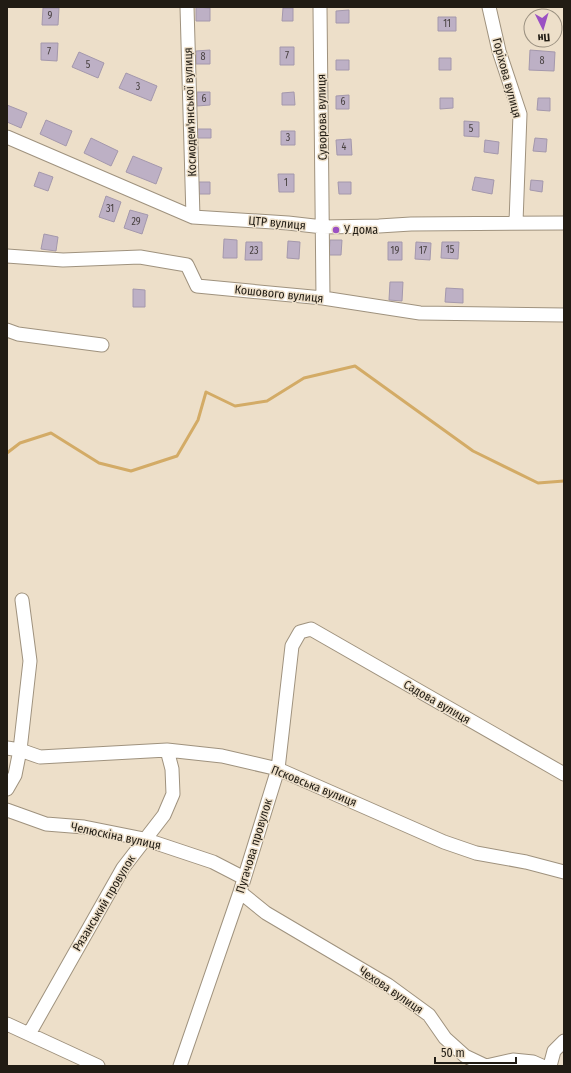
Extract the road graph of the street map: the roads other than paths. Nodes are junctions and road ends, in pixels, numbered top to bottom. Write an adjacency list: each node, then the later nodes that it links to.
1 (187, 7): 5 (street, Космодем'янської вулиця)
2 (320, 7): 8 (street, Суворова вулиця)
3 (489, 7): 6 (street, Горіхова вулиця)
4 (7, 138): 5 (street, ЦТР вулиця)
5 (193, 217): 8 (street, ЦТР вулиця)
6 (516, 222): 7 (street, ЦТР вулиця); 8 (street, ЦТР вулиця)
7 (564, 223)
8 (323, 227): 10 (street, Суворова вулиця)
9 (7, 256): 10 (street, Кошового вулиця)
10 (323, 298): 11 (street, Кошового вулиця)
11 (564, 315)
12 (7, 330): 13 (street)
13 (102, 345)
14 (22, 600): 16 (street)
15 (311, 630): 18 (street, Пугачова провулок); 19 (street, Садова вулиця)
16 (13, 749): 17 (street, Псковська вулиця); 20 (street)
17 (167, 750): 18 (street, Псковська вулиця); 22 (street, Рязанський провулок)
18 (278, 769): 23 (street, Псковська вулиця); 24 (street, Пугачова провулок)
19 (564, 774)
20 (7, 789)
21 (7, 810): 22 (street, Челюскіна вулиця)
22 (144, 839): 24 (street, Челюскіна вулиця); 27 (street, Рязанський провулок)
23 (564, 872)
24 (244, 878): 25 (street, Пугачова провулок)
25 (240, 892): 30 (street, Пугачова провулок); 31 (street, Чехова вулиця)
26 (7, 1024): 27 (street)
27 (29, 1034): 29 (street)
28 (564, 1041): 33 (street)
29 (98, 1066)
30 (180, 1066)
31 (485, 1066): 32 (street, Чехова вулиця)
32 (542, 1066)
33 (550, 1066)

